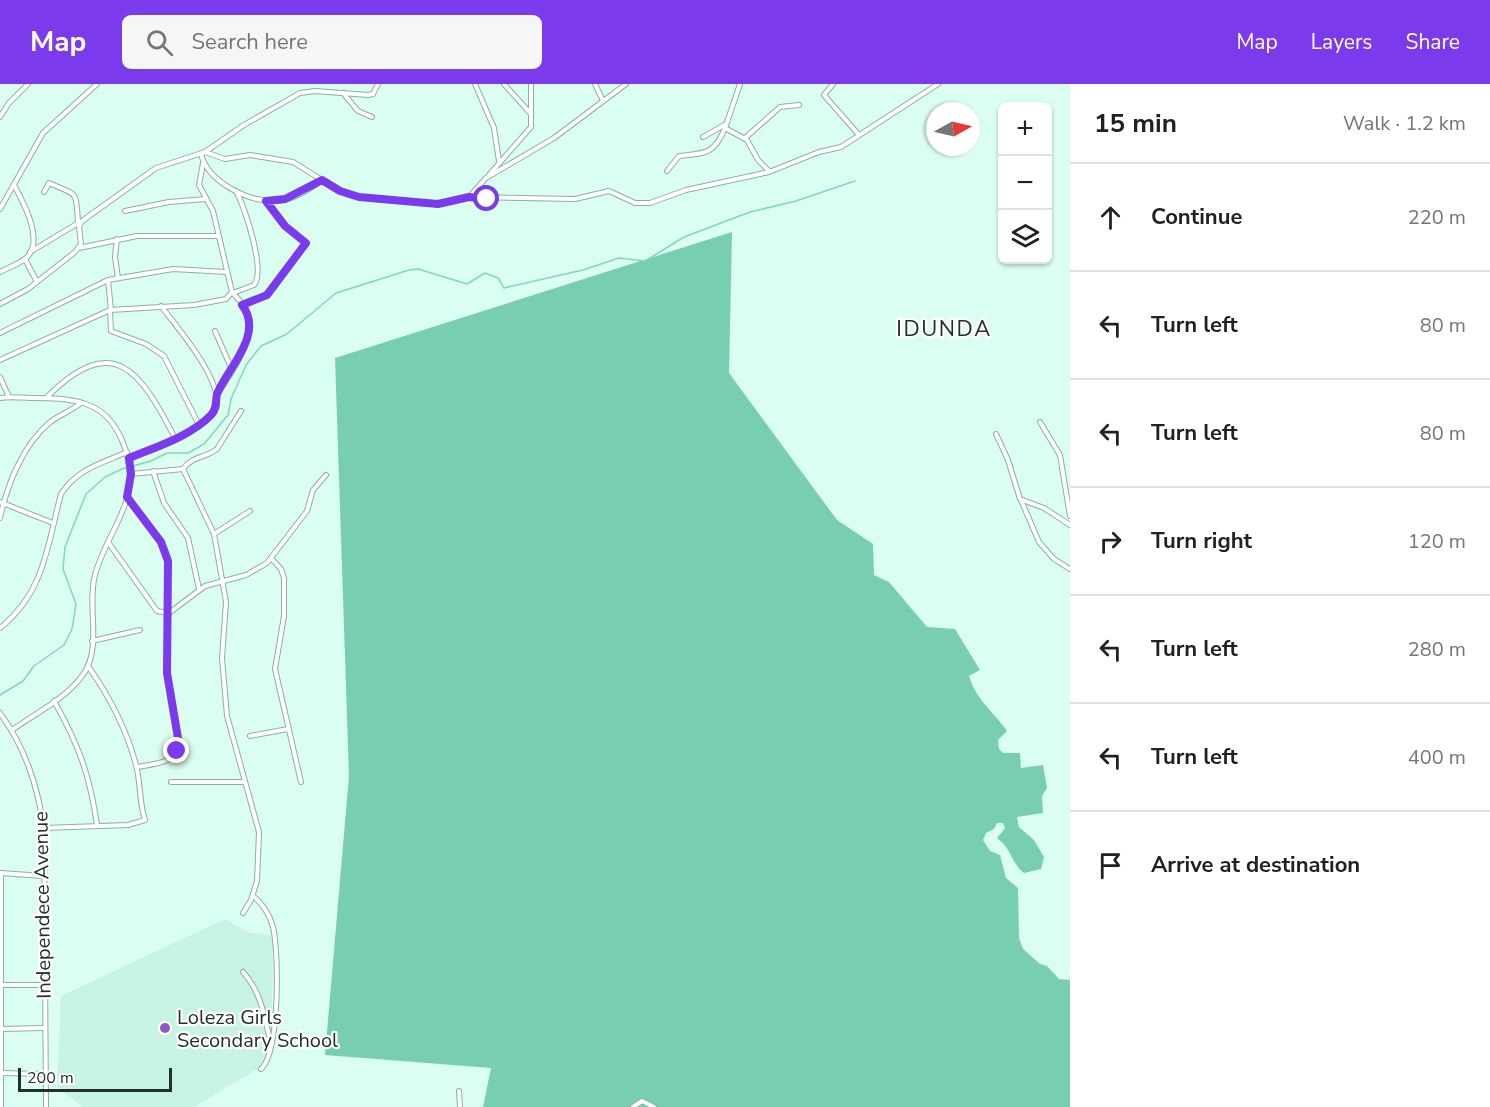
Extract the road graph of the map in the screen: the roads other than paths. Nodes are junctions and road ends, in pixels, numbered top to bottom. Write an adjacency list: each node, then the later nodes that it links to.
1 (28, 84): 16 (street)
2 (97, 84): 29 (street)
3 (378, 84): 12 (street)
4 (475, 84): 23 (street)
5 (504, 84): 15 (street)
6 (531, 84): 15 (street)
7 (595, 84): 13 (street)
8 (626, 84): 13 (street)
9 (740, 84): 18 (street)
10 (833, 84): 19 (street)
11 (938, 84): 19 (street)
12 (343, 93): 17 (street); 22 (street)
13 (603, 101): 27 (street)
14 (799, 105): 21 (street)
15 (531, 114): 23 (street)
16 (0, 117)
17 (372, 117)
18 (726, 125): 20 (street); 21 (street); 25 (street)
19 (859, 135): 26 (street)
20 (704, 138)
21 (745, 138): 26 (street)
22 (203, 153): 24 (street); 28 (street); 37 (street)
23 (499, 161): 27 (street)
24 (203, 163): 30 (street); 33 (street)
25 (667, 171)
26 (770, 172): 32 (street)
27 (486, 178): 32 (street)
28 (322, 180): 32 (street); 34 (street)
29 (13, 184): 35 (street); 41 (street)
30 (235, 191): 34 (street); 48 (street)
31 (44, 192): 37 (street)
32 (469, 197)
33 (207, 199): 36 (street); 38 (street)
34 (266, 201): 50 (street)
35 (0, 209)
36 (125, 211)
37 (80, 221): 40 (street); 41 (street)
38 (218, 236): 39 (street); 44 (street)
39 (117, 239): 40 (street); 45 (street)
40 (78, 248): 46 (street)
41 (29, 253): 42 (street)
42 (25, 259): 43 (street); 46 (street)
43 (0, 272)
44 (227, 272): 45 (street); 48 (street)
45 (118, 278): 47 (street)
46 (36, 280): 49 (street)
47 (108, 280): 52 (street); 54 (street)
48 (232, 292): 50 (street); 51 (street)
49 (0, 304)
50 (242, 305): 56 (street)
51 (161, 306): 52 (street); 58 (street)
52 (110, 310): 55 (street); 65 (street)
53 (215, 331): 56 (street)
54 (0, 333)
55 (0, 360)
56 (232, 370): 58 (street)
57 (0, 377): 59 (street)
58 (217, 394): 65 (street)
59 (9, 397): 60 (street); 61 (street)
60 (46, 397): 62 (street); 67 (street)
61 (0, 398)
62 (82, 403): 68 (street); 76 (street)
63 (242, 411): 70 (street)
64 (1040, 422): 78 (street)
65 (199, 425): 67 (street)
66 (996, 434): 75 (street)
67 (175, 438): 69 (street)
68 (127, 452): 69 (street); 80 (street)
69 (130, 460): 72 (street)
70 (183, 469): 71 (street); 82 (street)
71 (153, 471): 72 (street); 87 (street)
72 (131, 474): 74 (street)
73 (326, 475): 84 (street)
74 (127, 497): 83 (street); 88 (street)
75 (1021, 500): 81 (street); 85 (street)
76 (2, 502): 79 (street); 80 (street)
77 (250, 511): 82 (street)
78 (1070, 516)
79 (0, 518)
80 (53, 523): 89 (street)
81 (1070, 525)
82 (214, 534): 86 (street)
83 (107, 542): 88 (street); 91 (street)
84 (271, 558): 86 (street); 95 (street)
85 (1070, 569)
86 (223, 581): 87 (street); 100 (street)
87 (199, 589): 88 (street)
88 (169, 613): 98 (street)
89 (0, 628)
90 (140, 630): 91 (street)
91 (92, 640): 92 (street)
92 (88, 665): 93 (street); 98 (street)
93 (54, 701): 96 (street); 102 (street)
94 (0, 714): 96 (street, Independece Avenue)
95 (288, 729): 97 (street); 101 (street)
96 (12, 730): 103 (street, Independece Avenue)
97 (250, 736)
98 (137, 767): 102 (street)
99 (171, 782): 100 (street)
100 (244, 782): 106 (street)
101 (301, 782)
102 (97, 825): 103 (street)
103 (44, 828): 105 (street, Independece Avenue)
104 (1, 873): 105 (street); 109 (street)
105 (44, 876): 110 (street, Independece Avenue)
106 (253, 896): 107 (street); 113 (street)
107 (243, 914)
108 (243, 972): 113 (street)
109 (1, 985): 110 (street); 112 (street)
110 (43, 985): 111 (street, Independece Avenue)
111 (44, 1028): 112 (street); 116 (street, Independece Avenue)
112 (0, 1029): 115 (street)
113 (271, 1044): 114 (street)
114 (261, 1069)
115 (0, 1073): 116 (street); 118 (street)
116 (44, 1074): 119 (street, Independece Avenue)
117 (459, 1091): 120 (street)
118 (1, 1107)
119 (46, 1107)
120 (460, 1107)
121 (633, 1107): 122 (street)
122 (654, 1107)

